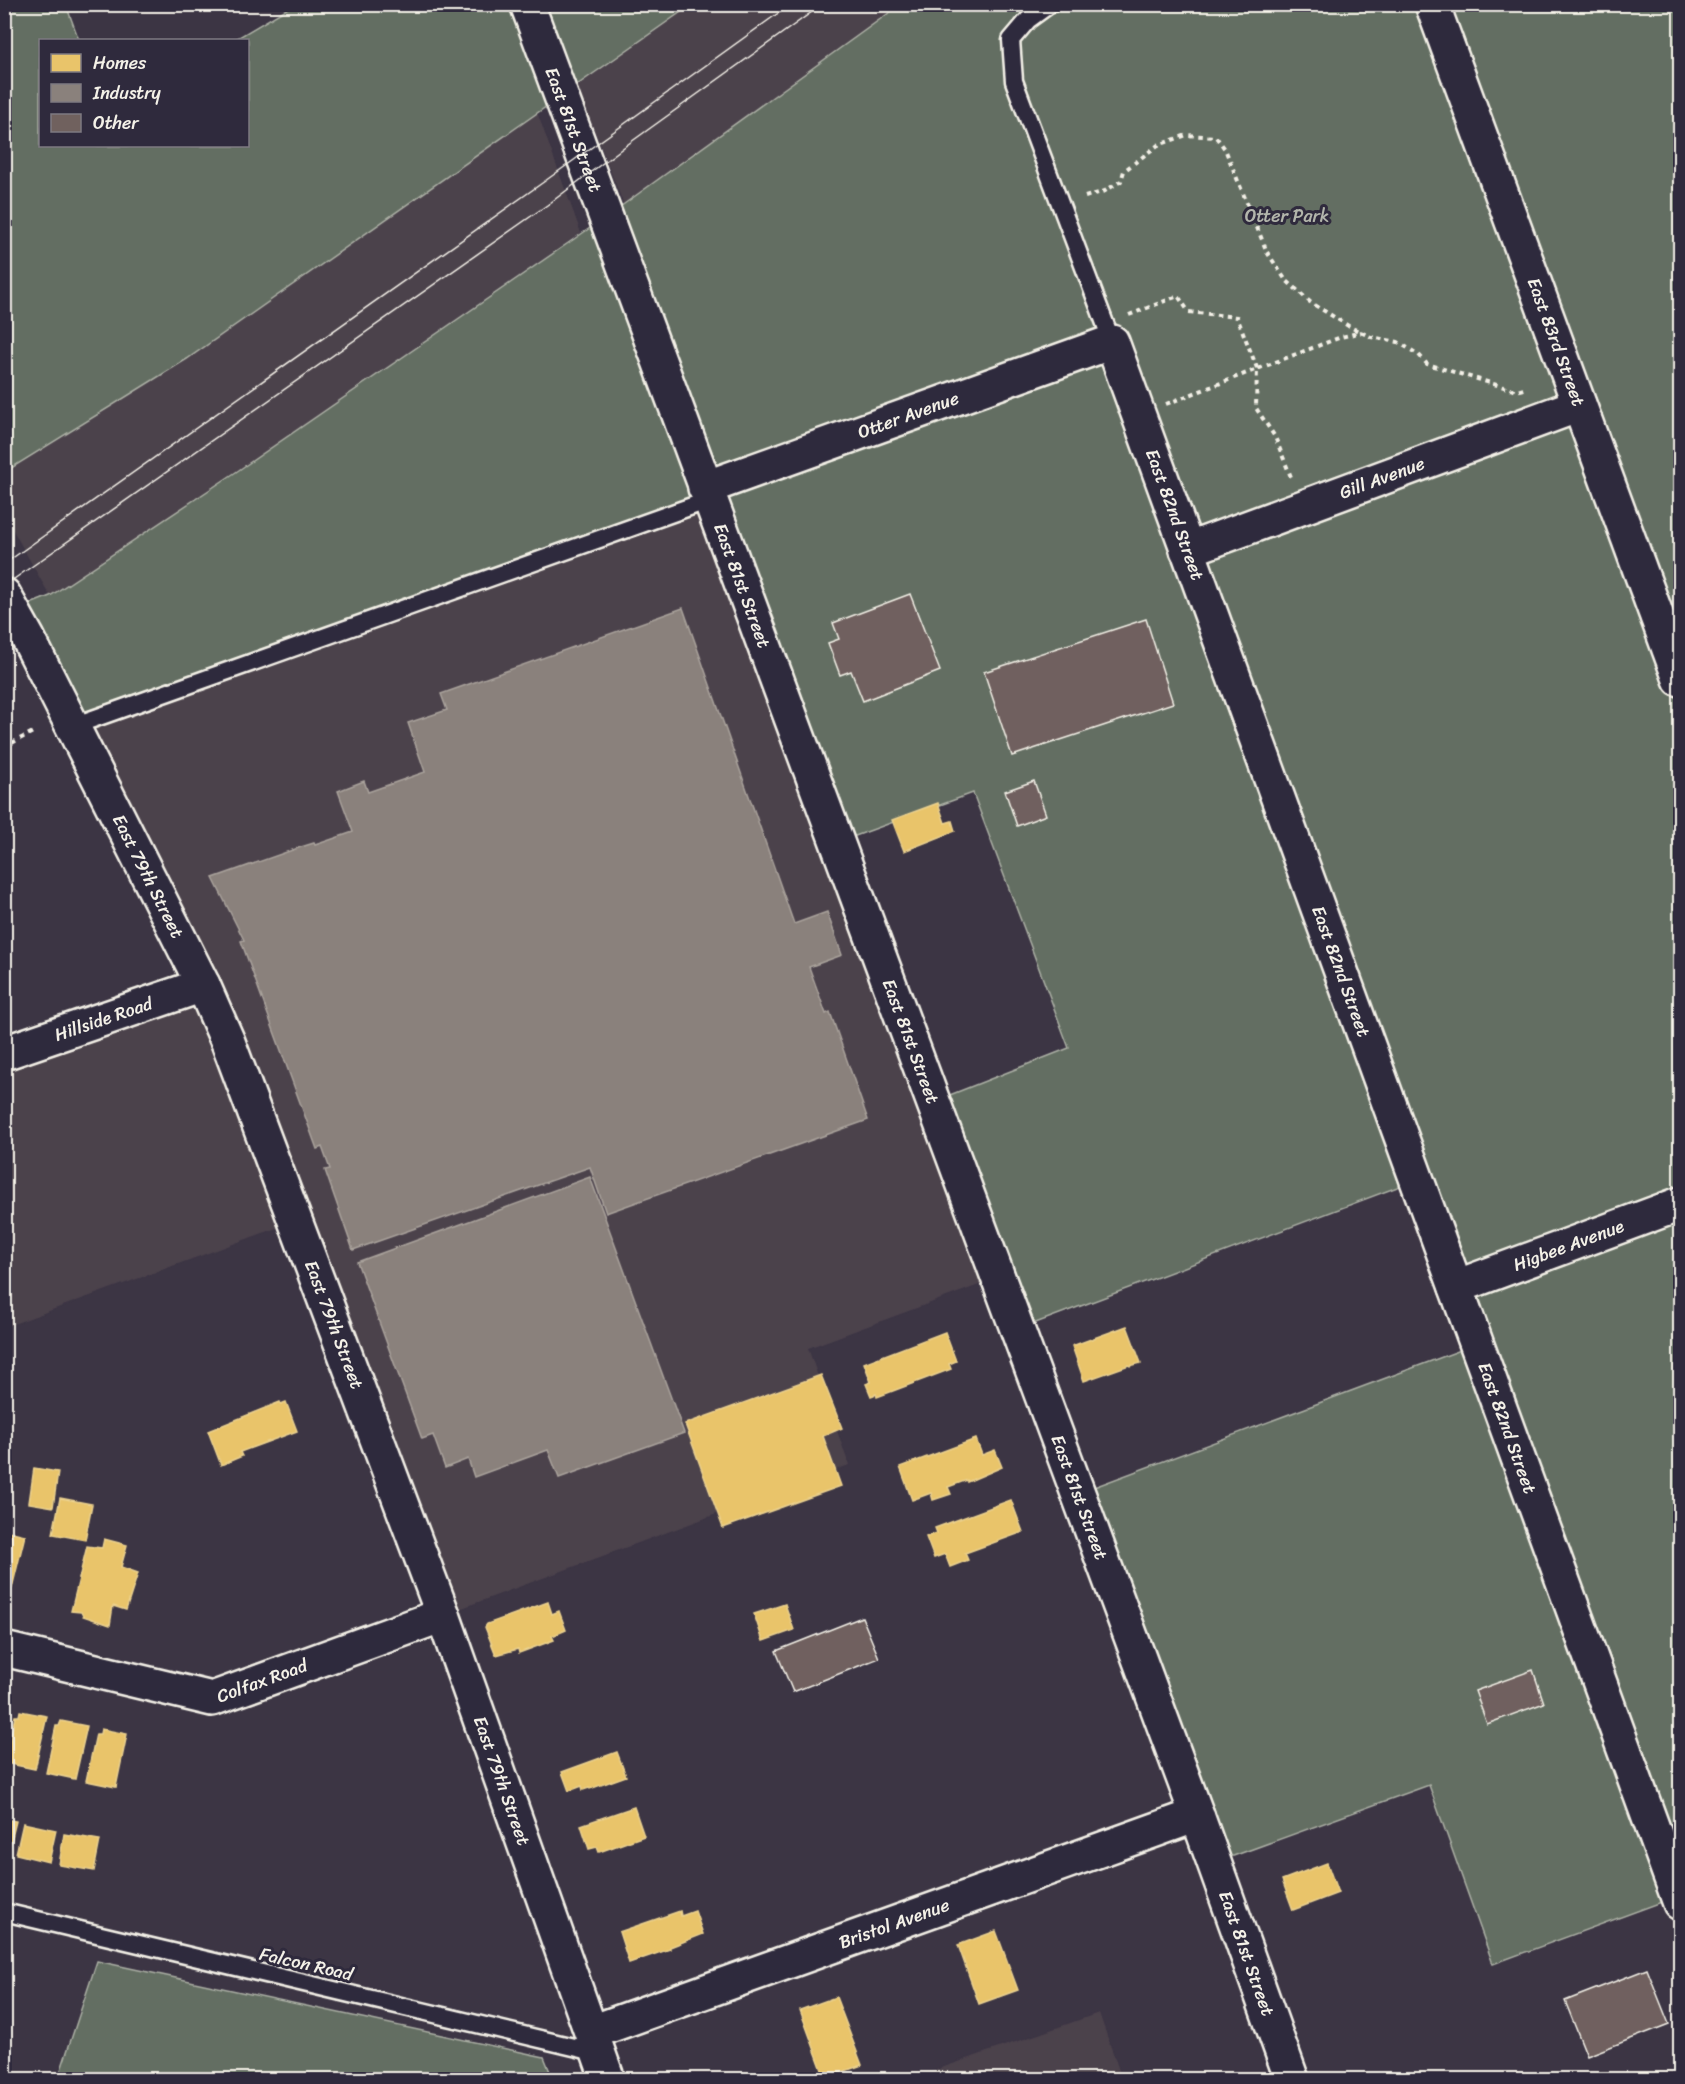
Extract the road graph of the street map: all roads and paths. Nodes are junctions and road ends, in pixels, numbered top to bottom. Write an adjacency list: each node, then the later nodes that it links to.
1 (527, 4): 13 (street, East 81st Street)
2 (1050, 4): 7 (lane, East 82nd Street)
3 (1432, 4): 11 (street, East 83rd Street)
4 (1085, 197): 6 (path)
5 (1129, 315): 8 (path)
6 (1362, 332): 8 (path); 9 (path)
7 (1112, 342): 13 (street, Otter Avenue); 14 (street, East 82nd Street)
8 (1257, 368): 10 (path); 12 (path)
9 (1533, 386)
10 (1163, 405)
11 (1579, 405): 14 (street, Gill Avenue); 16 (street, East 83rd Street)
12 (1294, 485)
13 (707, 494): 17 (lane); 26 (street, East 81st Street)
14 (1186, 550): 23 (street, East 82nd Street)
15 (4, 595): 17 (street, East 79th Street)
16 (1680, 679)
17 (73, 726): 20 (street, East 79th Street)
18 (33, 732): 19 (path)
19 (4, 747)
20 (203, 985): 21 (street, Hillside Road); 24 (street, East 79th Street)
21 (4, 1053)
22 (1680, 1204): 23 (street, Higbee Avenue)
23 (1456, 1287): 27 (street, East 82nd Street)
24 (443, 1615): 25 (street, Colfax Road); 29 (street, East 79th Street)
25 (4, 1649)
26 (1197, 1815): 29 (street, Bristol Avenue); 30 (street, East 81st Street)
27 (1680, 1903)
28 (4, 1912): 29 (lane, Falcon Road)
29 (600, 2055)
30 (1292, 2079)

